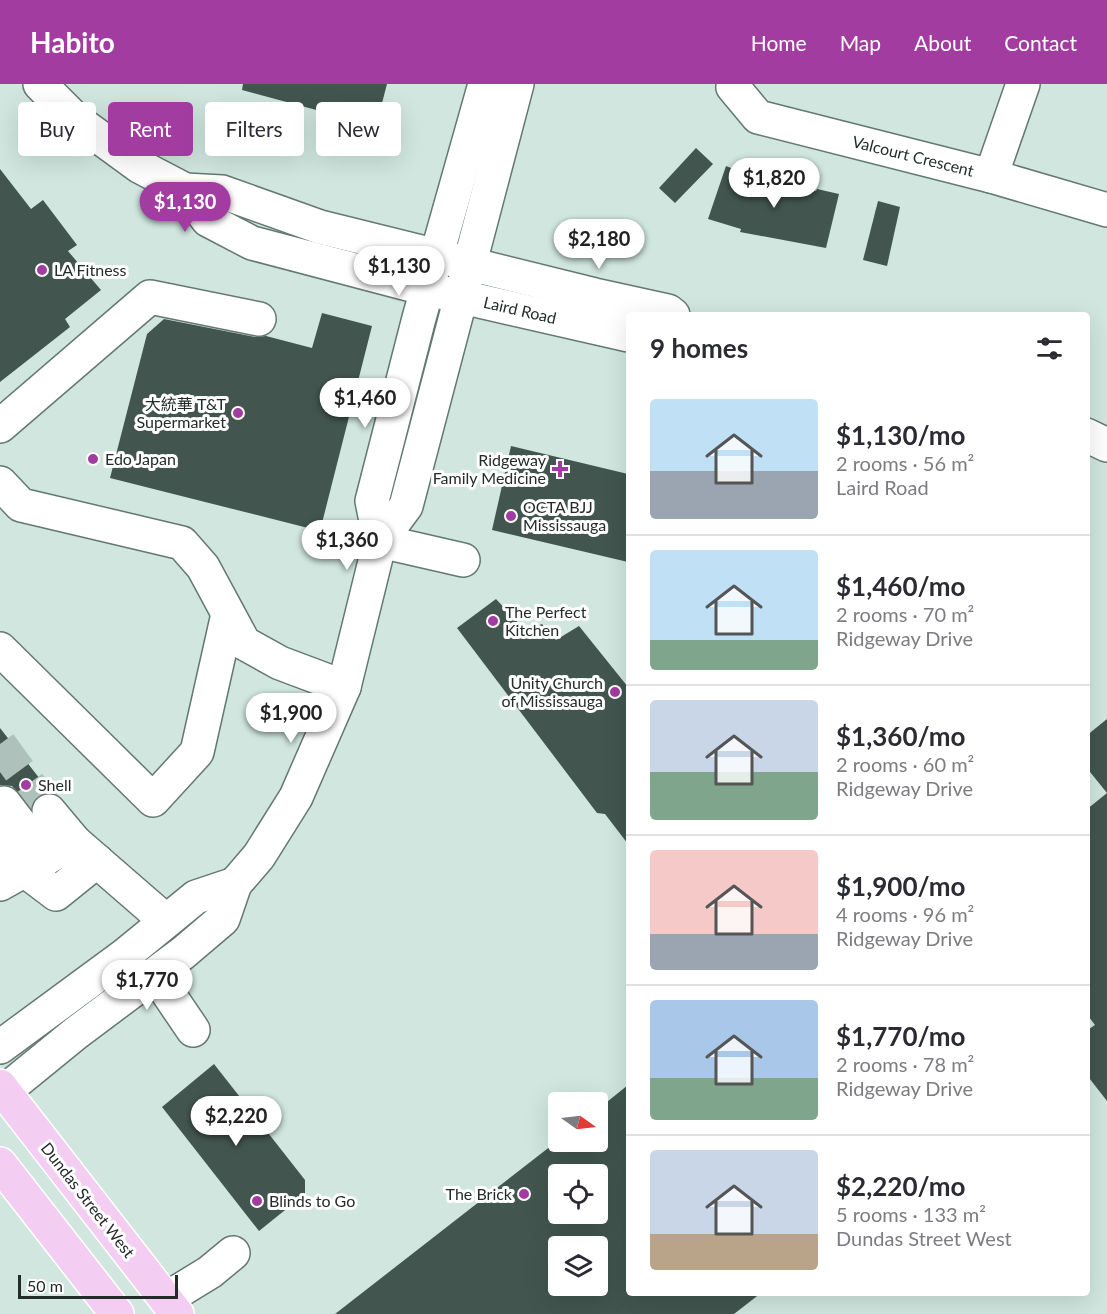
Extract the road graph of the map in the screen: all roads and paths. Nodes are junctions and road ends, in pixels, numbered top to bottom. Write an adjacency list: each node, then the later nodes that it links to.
1 (40, 84): 7 (street, Laird Road)
2 (485, 84): 9 (street)
3 (517, 84): 10 (street)
4 (734, 84): 6 (street, Valcourt Crescent)
5 (1023, 84): 6 (street)
6 (991, 176): 8 (street, Valcourt Crescent)
7 (185, 190): 9 (street, Laird Road); 11 (street, Laird Road)
8 (1107, 210)
9 (437, 256): 10 (street, Laird Road); 11 (street)
10 (469, 264): 12 (street); 13 (street, Laird Road)
11 (427, 289): 12 (street, Laird Road); 20 (street)
12 (460, 296): 15 (street, Laird Road); 20 (street)
13 (669, 312)
14 (259, 319): 16 (street)
15 (626, 336)
16 (0, 426)
17 (1090, 437): 18 (street)
18 (1107, 445)
19 (0, 483): 22 (street)
20 (380, 542): 21 (street); 24 (street)
21 (463, 560)
22 (228, 614): 23 (street); 24 (street)
23 (0, 649)
24 (344, 687): 30 (street)
25 (4, 803): 29 (street)
26 (49, 812): 28 (street)
27 (0, 841): 29 (street)
28 (86, 851): 29 (street); 31 (street)
29 (15, 874)
30 (235, 884): 31 (street); 32 (street)
31 (166, 921): 34 (street)
32 (155, 974): 33 (street); 35 (street)
33 (193, 1030)
34 (0, 1047)
35 (1, 1091): 38 (main road, Dundas Street West)
36 (0, 1164): 39 (main road)
37 (232, 1253): 38 (street)
38 (171, 1306)
39 (117, 1314)

